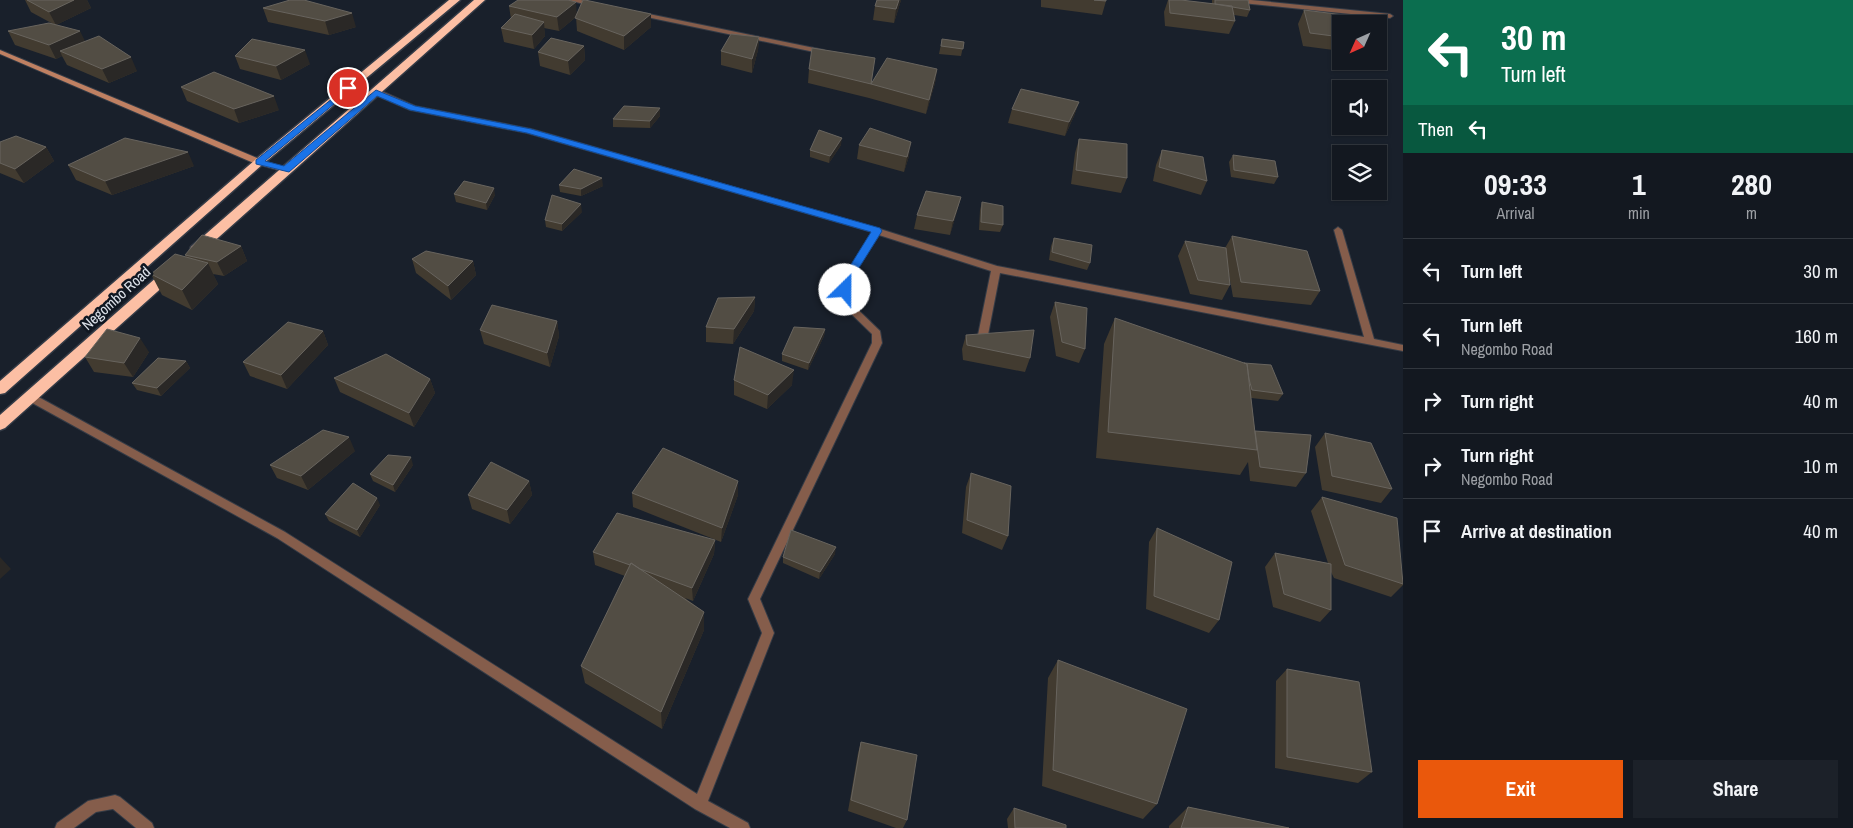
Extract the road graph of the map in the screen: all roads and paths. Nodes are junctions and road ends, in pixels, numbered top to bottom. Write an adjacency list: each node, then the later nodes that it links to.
1 (455, 0): 11 (highway, Negombo Road)
2 (480, 0): 10 (highway, Negombo Road)
3 (570, 0): 5 (street)
4 (1232, 0): 7 (street)
5 (600, 6)
6 (629, 12): 9 (street)
7 (1390, 16)
8 (0, 52): 11 (street)
9 (832, 53)
10 (376, 92): 12 (highway, Negombo Road); 14 (street)
11 (259, 162): 12 (street); 19 (highway, Negombo Road)
12 (286, 170): 20 (highway, Negombo Road)
13 (1338, 230): 16 (street)
14 (877, 231): 15 (street); 22 (street)
15 (996, 269): 16 (street); 17 (street)
16 (1370, 341): 18 (street)
17 (981, 345)
18 (1403, 348)
19 (0, 389)
20 (30, 397): 21 (highway, Negombo Road); 22 (street)
21 (0, 424)
22 (700, 804): 25 (street)
23 (62, 828): 24 (street)
24 (147, 828)
25 (743, 828)

